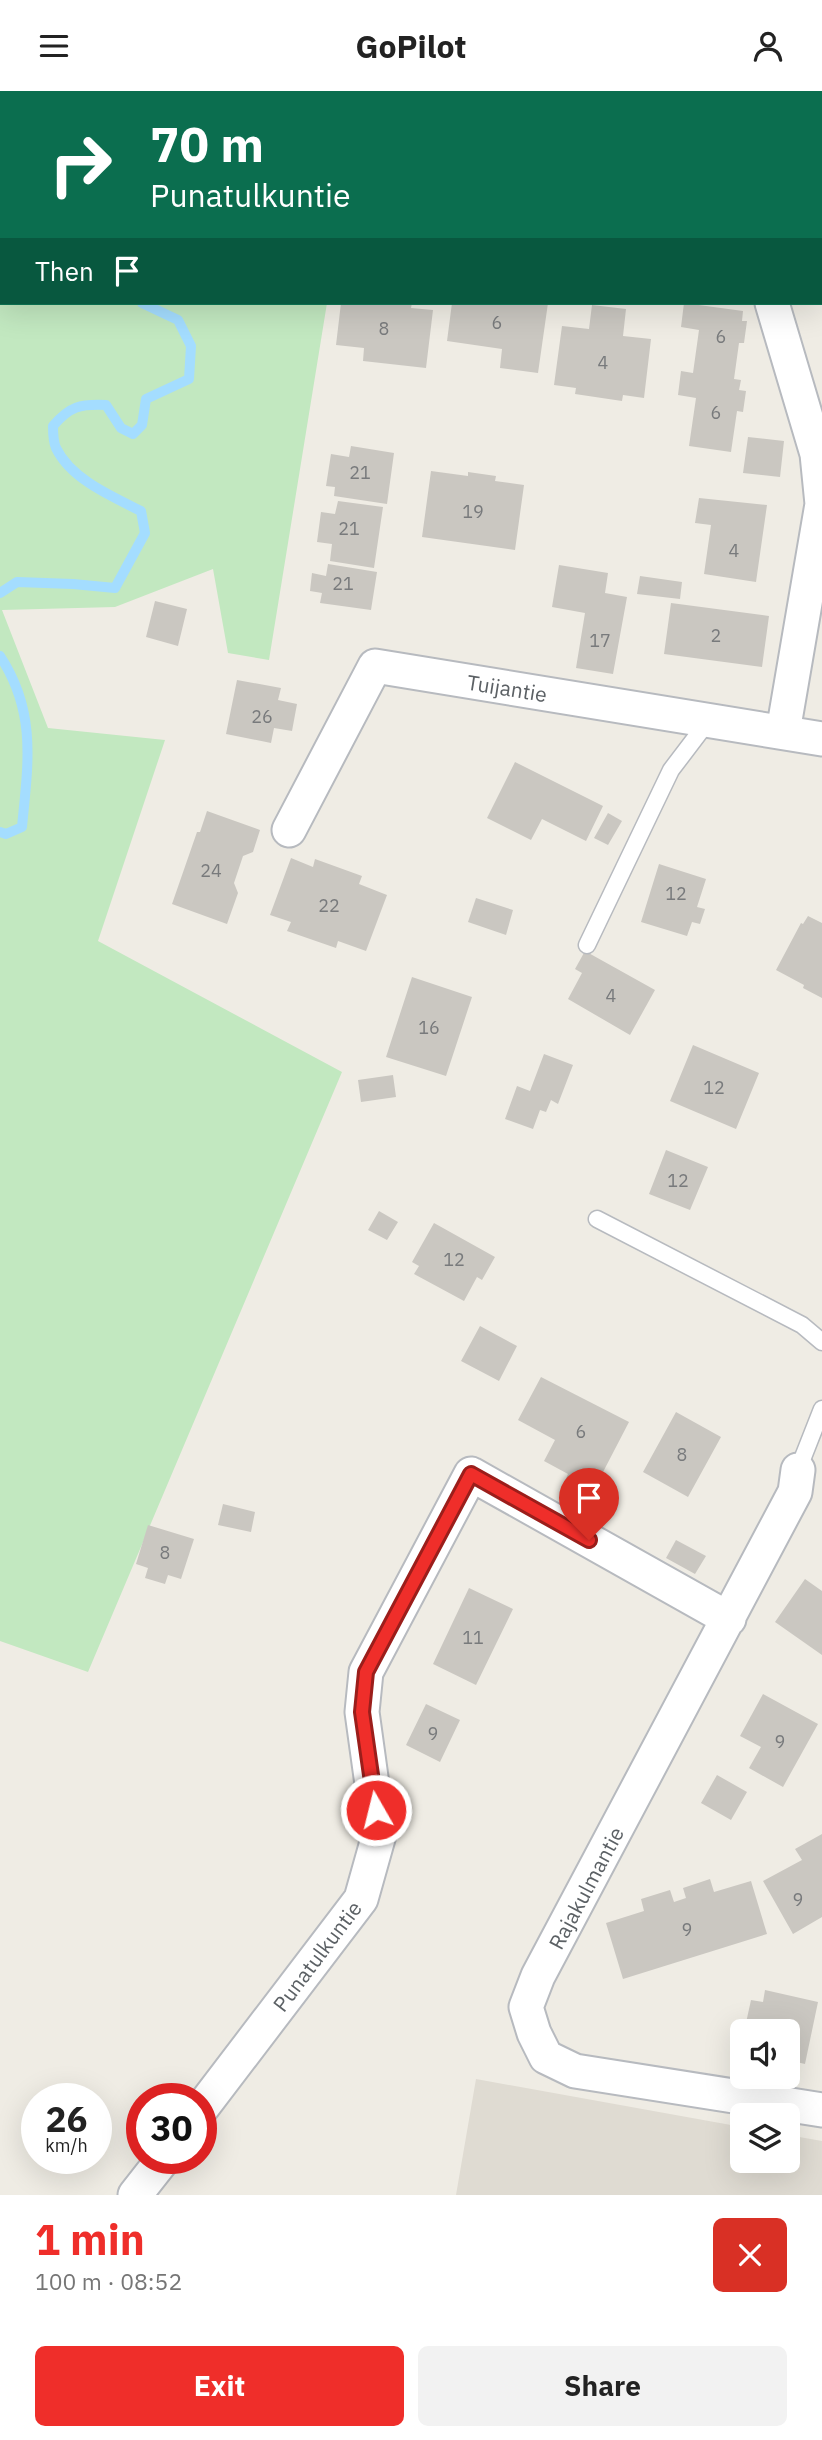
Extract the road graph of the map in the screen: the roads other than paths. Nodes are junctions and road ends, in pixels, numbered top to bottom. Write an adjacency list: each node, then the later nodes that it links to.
1 (773, 305): 3 (street)
2 (709, 720): 3 (street, Tuijantie); 5 (street, Tuijantie); 6 (lane)
3 (783, 732): 4 (street, Tuijantie)
4 (822, 739)
5 (289, 830)
6 (587, 944)
7 (597, 1219): 8 (lane)
8 (822, 1342)
9 (822, 1409): 10 (lane)
10 (798, 1470): 11 (street, Rajakulmantie)
11 (729, 1619): 12 (street, Punatulkuntie); 13 (street, Rajakulmantie)
12 (217, 2088)
13 (822, 2111)
14 (151, 2174): 15 (street)
15 (135, 2195)

